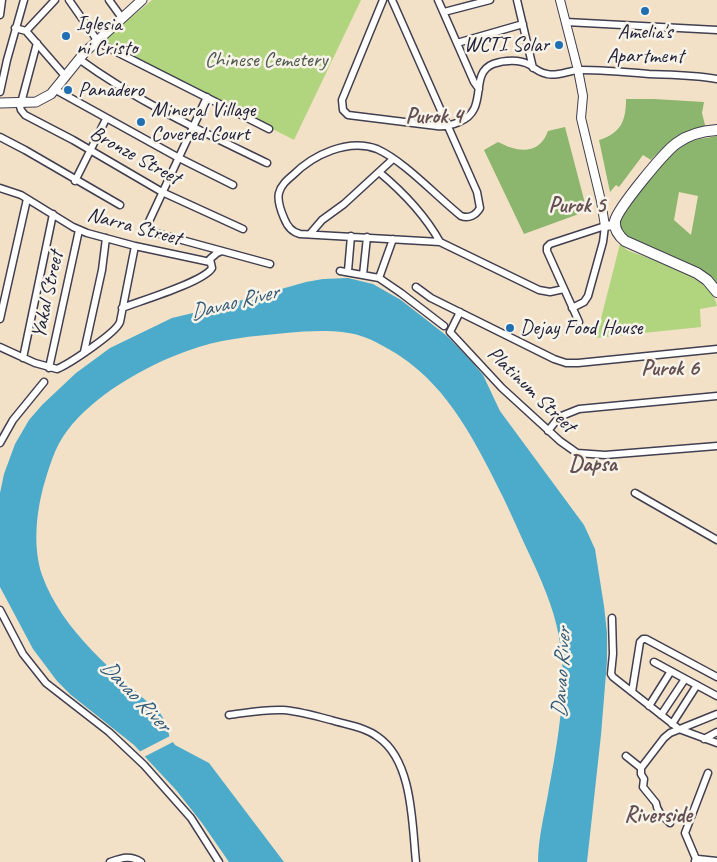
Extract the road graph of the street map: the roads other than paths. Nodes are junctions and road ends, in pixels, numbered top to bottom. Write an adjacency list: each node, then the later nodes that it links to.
1 (2, 0): 13 (street)
2 (24, 0): 19 (street)
3 (55, 0): 20 (street)
4 (69, 0): 22 (street)
5 (109, 0): 16 (street)
6 (142, 0): 16 (main road)
7 (383, 0): 38 (street)
8 (392, 0): 38 (street)
9 (438, 0): 14 (street)
10 (490, 0): 14 (street)
11 (517, 0): 18 (street)
12 (560, 0): 17 (street)
13 (0, 6): 15 (street)
14 (444, 12): 24 (street)
15 (0, 15)
16 (122, 18): 22 (main road)
17 (566, 22): 21 (street); 28 (street)
18 (523, 24): 24 (street); 27 (street)
19 (15, 28): 20 (street); 25 (street)
20 (26, 30): 23 (street)
21 (717, 30)
22 (97, 40): 26 (main road); 34 (street)
23 (37, 43): 29 (street); 36 (street)
24 (457, 43): 31 (street)
25 (3, 59): 33 (street)
26 (79, 59): 29 (main road); 39 (street)
27 (533, 68): 28 (street); 31 (street)
28 (578, 70): 30 (street); 55 (street)
29 (66, 77): 32 (main road)
30 (717, 79)
31 (479, 89): 38 (street)
32 (56, 90): 36 (main road); 37 (street)
33 (0, 92)
34 (206, 97): 39 (street); 40 (street)
35 (0, 103): 36 (main road)
36 (20, 103): 43 (street, Bronze Street)
37 (106, 119): 43 (street); 44 (street)
38 (449, 126): 45 (street)
39 (193, 127): 44 (street); 46 (street)
40 (269, 129)
41 (717, 130): 55 (main road)
42 (0, 138): 48 (street)
43 (90, 151): 48 (street); 51 (street, Bronze Street)
44 (179, 158): 49 (street); 51 (street)
45 (393, 159): 47 (street); 58 (street)
46 (268, 163)
47 (379, 172): 58 (street); 63 (street)
48 (75, 181): 53 (street)
49 (233, 185)
50 (0, 189): 52 (street, Narra Street)
51 (162, 192): 56 (street, Bronze Street); 65 (street)
52 (28, 199): 54 (street, Narra Street); 78 (street)
53 (120, 205)
54 (53, 214): 57 (street, Narra Street); 84 (street)
55 (610, 226): 73 (street); 74 (main road); 76 (street)
56 (243, 229)
57 (79, 230): 61 (street, Narra Street); 85 (street, Yakal Street)
58 (310, 234): 59 (street)
59 (351, 236): 60 (street); 69 (street)
60 (367, 237): 62 (street); 70 (street)
61 (106, 238): 64 (street, Narra Street); 83 (street)
62 (392, 239): 63 (street); 71 (street)
63 (440, 242): 73 (street)
64 (135, 246): 66 (street, Narra Street); 75 (street)
65 (222, 251): 66 (street); 67 (street)
66 (210, 262): 75 (street)
67 (270, 264)
68 (340, 271): 69 (street)
69 (348, 271): 70 (street)
70 (363, 275): 71 (street)
71 (379, 278): 80 (street)
72 (416, 287): 77 (street)
73 (564, 289): 76 (street)
74 (717, 292)
75 (122, 308): 83 (street)
76 (572, 308): 79 (street)
77 (460, 312): 82 (street); 88 (street, Platinum Street)
78 (0, 319)
79 (579, 322)
80 (444, 326)
81 (0, 347): 84 (street)
82 (717, 349)
83 (84, 352): 85 (street)
84 (23, 358): 85 (street)
85 (49, 368)
86 (44, 382): 89 (street)
87 (717, 396): 88 (street)
88 (548, 431): 91 (street, Platinum Street)
89 (2, 433): 90 (street)
90 (0, 443)
91 (717, 446)
92 (635, 493): 93 (street)
93 (717, 540)
94 (0, 610): 120 (street)
95 (612, 618): 101 (street)
96 (654, 662): 97 (street)
97 (671, 671): 99 (street); 103 (street)
98 (717, 677): 101 (street)
99 (685, 679): 100 (street); 106 (street)
100 (697, 685): 102 (street); 107 (street)
101 (632, 692): 103 (street)
102 (717, 696)
103 (649, 706): 106 (street)
104 (717, 714): 108 (street)
105 (229, 715): 121 (street)
106 (661, 715): 107 (street)
107 (672, 724): 108 (street)
108 (679, 729): 110 (street); 113 (street)
109 (717, 732): 110 (street)
110 (704, 739): 111 (street)
111 (717, 743)
112 (626, 756): 113 (street)
113 (641, 768): 115 (street)
114 (708, 773): 116 (street)
115 (670, 823)
116 (695, 860): 117 (street)
117 (717, 861)
118 (110, 862): 119 (street)
119 (141, 862)
120 (220, 862)
121 (416, 862)

